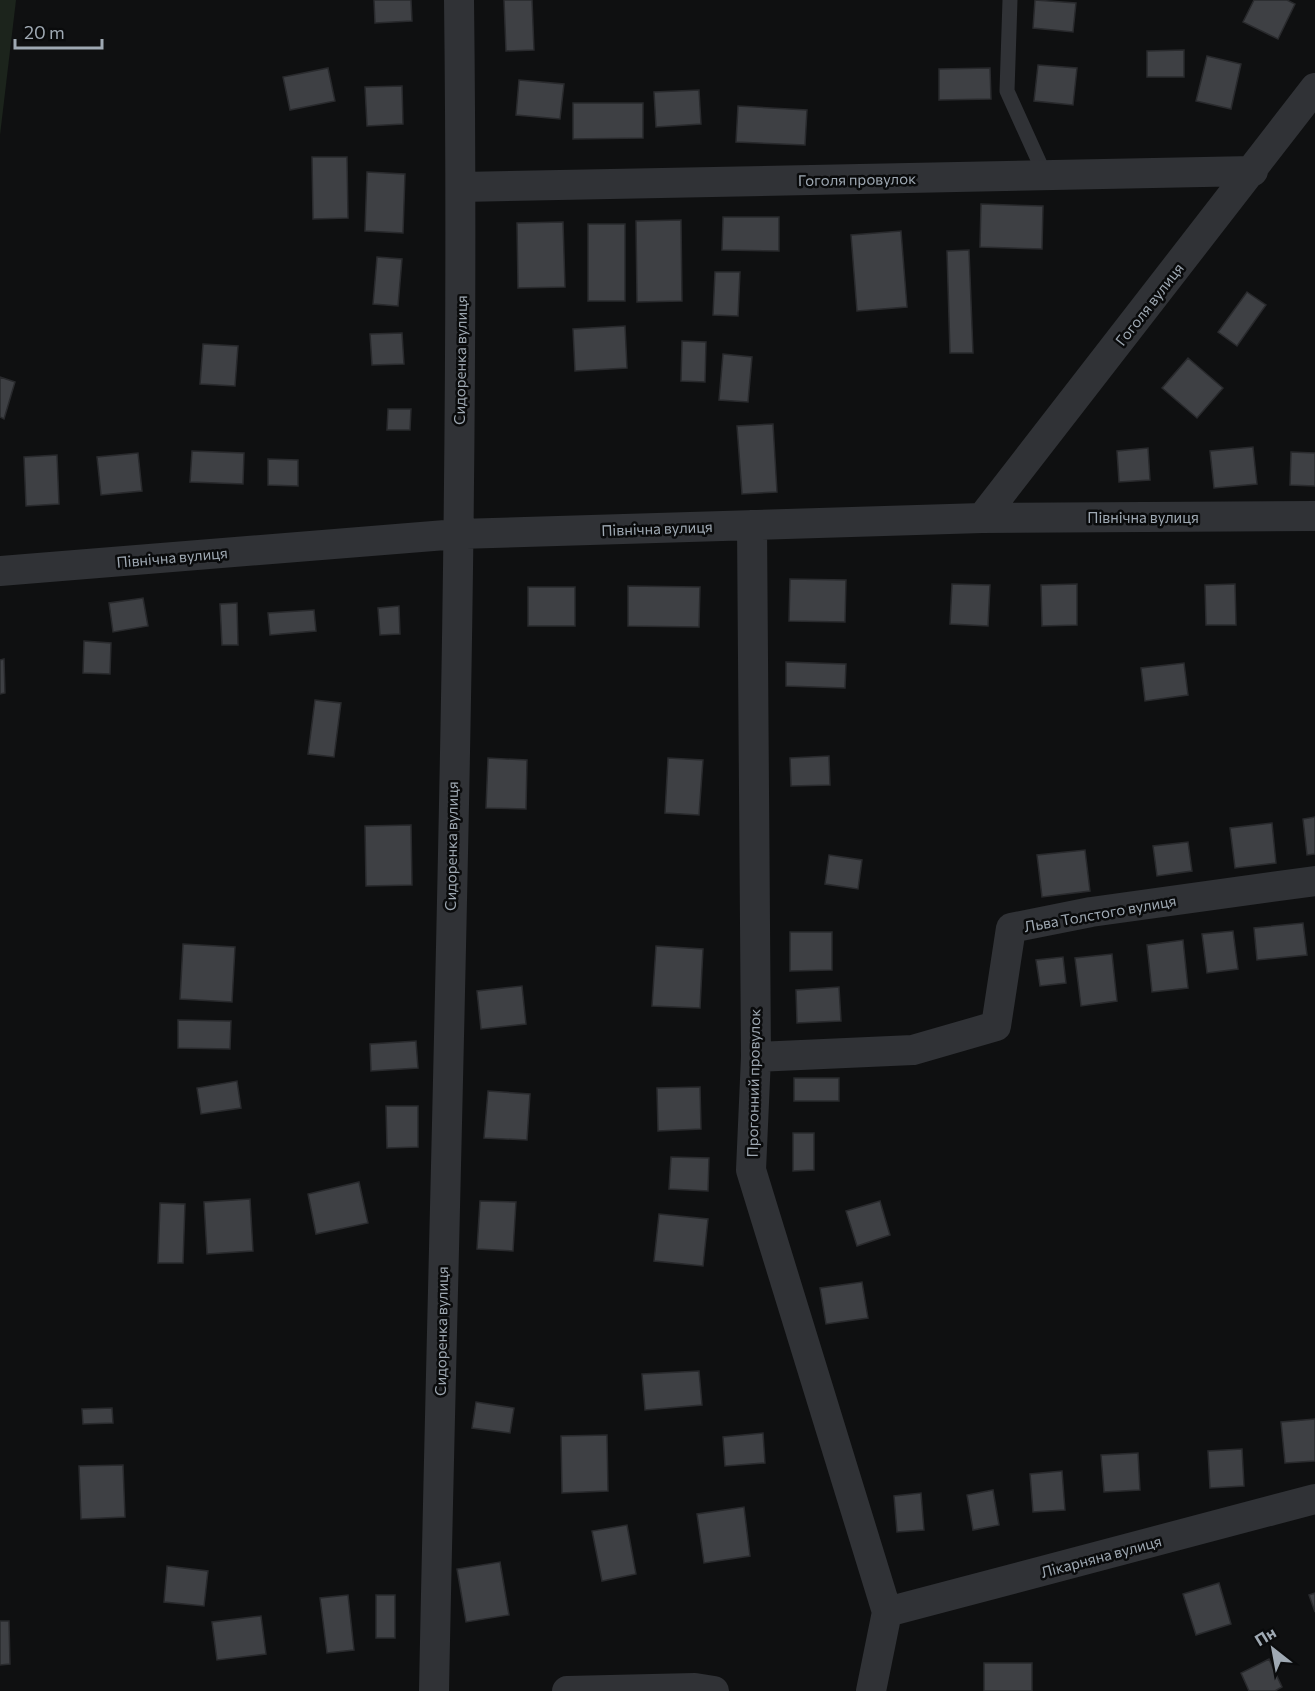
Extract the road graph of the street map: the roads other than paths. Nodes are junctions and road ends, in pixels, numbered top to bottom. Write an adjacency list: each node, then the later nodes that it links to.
1 (459, 0): 6 (street, Сидоренка вулиця)
2 (1010, 0): 5 (lane)
3 (1315, 88): 4 (street, Гоголя вулиця)
4 (1253, 171): 5 (street, Гоголя провулок); 8 (street, Гоголя вулиця)
5 (1045, 175): 6 (street, Гоголя провулок)
6 (461, 187): 10 (street, Сидоренка вулиця)
7 (1315, 516): 8 (street, Північна вулиця)
8 (982, 518): 9 (street, Північна вулиця)
9 (752, 525): 10 (street, Північна вулиця); 13 (street, Прогонний провулок)
10 (458, 534): 11 (street, Північна вулиця); 16 (street, Сидоренка вулиця)
11 (0, 571)
12 (1315, 881): 13 (street, Льва Толстого вулиця)
13 (756, 1058): 15 (street, Прогонний провулок)
14 (1315, 1499): 15 (street, Лікарняна вулиця)
15 (887, 1612): 19 (street, Прогонний провулок)
16 (434, 1691)
17 (567, 1691): 18 (street)
18 (714, 1691)
19 (871, 1691)

